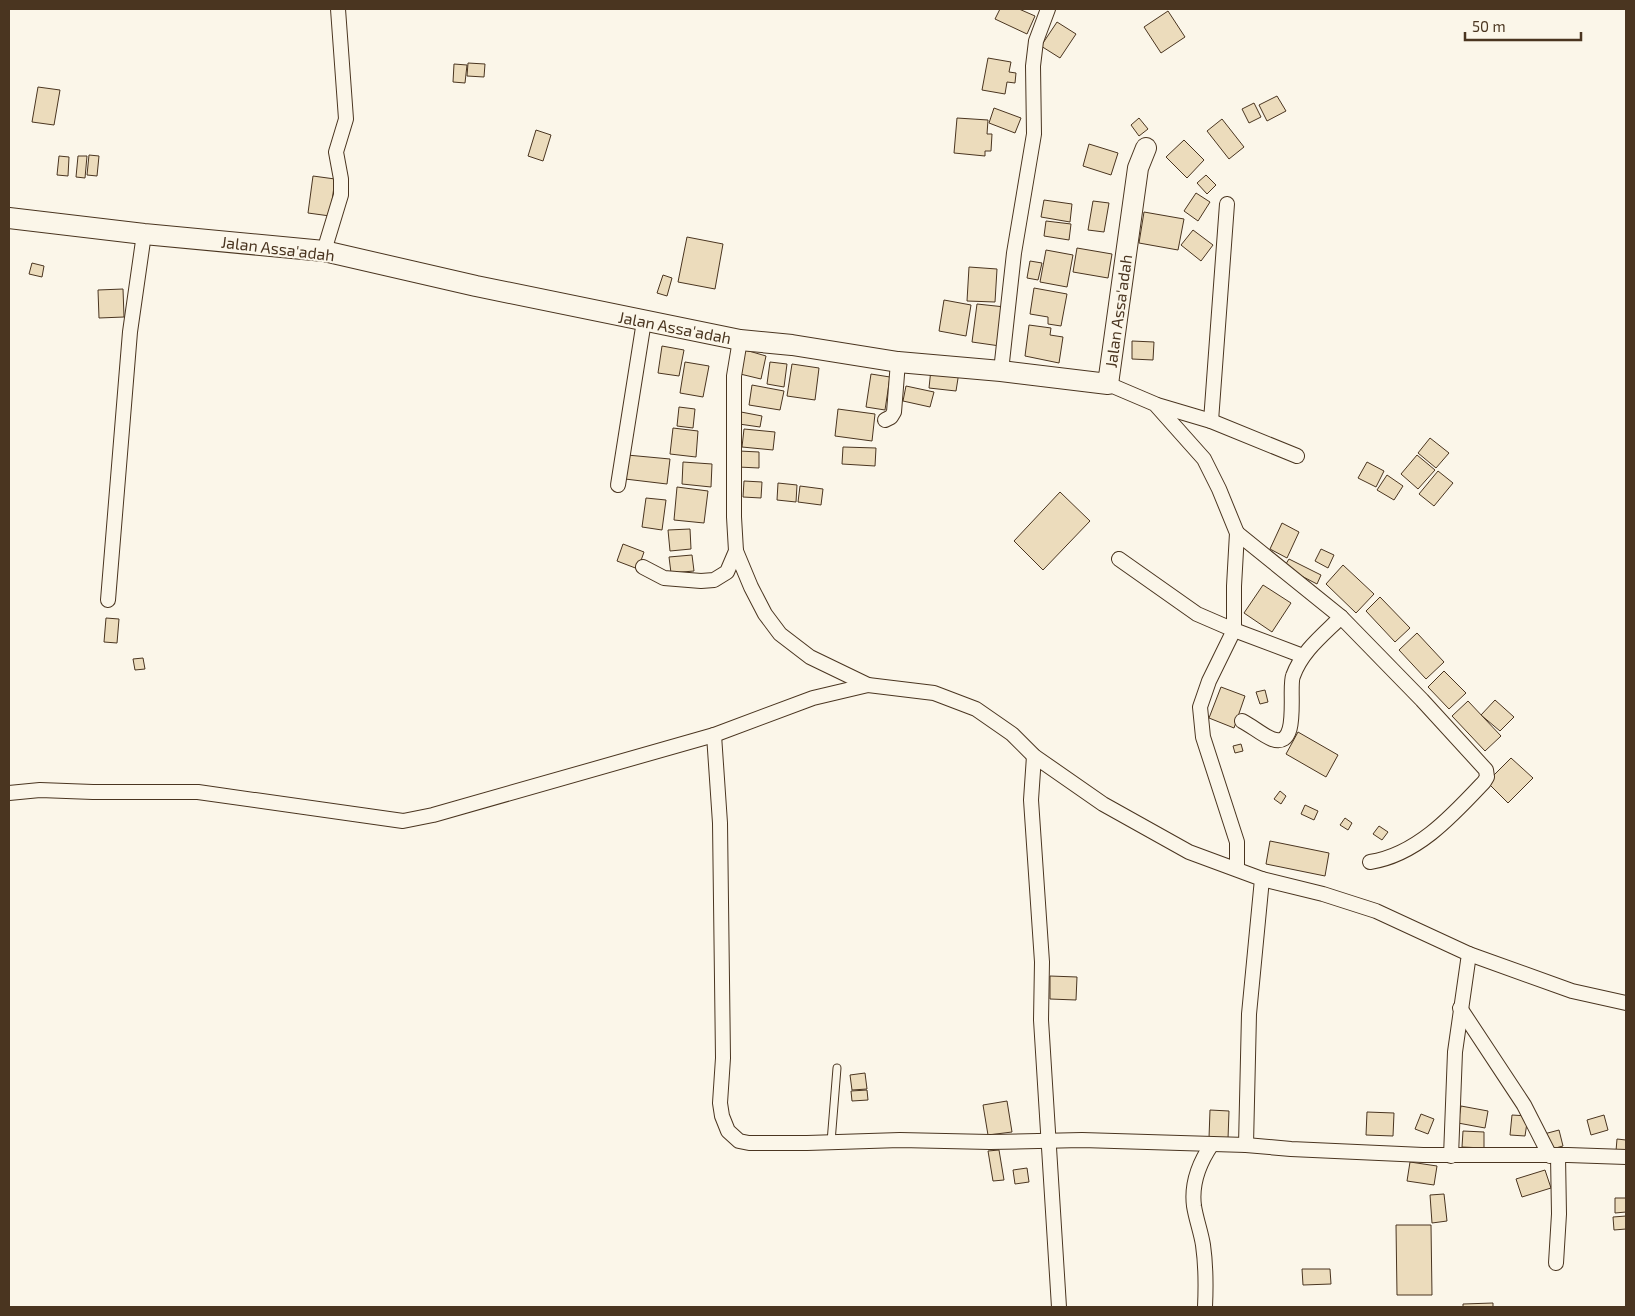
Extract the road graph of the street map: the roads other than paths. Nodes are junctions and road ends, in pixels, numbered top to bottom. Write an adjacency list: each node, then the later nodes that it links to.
1 (338, 9): 7 (street)
2 (1048, 9): 11 (street)
3 (1146, 148): 12 (street, Jalan Assa'adah)
4 (1227, 204): 15 (street)
5 (9, 218): 6 (street, Jalan Assa'adah)
6 (144, 234): 7 (street, Jalan Assa'adah); 22 (street)
7 (324, 251): 8 (street, Jalan Assa'adah)
8 (644, 321): 9 (street, Jalan Assa'adah); 17 (street)
9 (740, 340): 10 (street, Jalan Assa'adah); 19 (street)
10 (898, 362): 11 (street, Jalan Assa'adah); 14 (street)
11 (1001, 371): 12 (street, Jalan Assa'adah)
12 (1108, 384): 13 (street)
13 (1155, 404): 15 (street); 18 (street)
14 (885, 420)
15 (1211, 421): 16 (street)
16 (1297, 456)
17 (618, 485)
18 (1237, 533): 23 (street); 24 (street)
19 (736, 551): 21 (street); 26 (street)
20 (1119, 559): 24 (street)
21 (643, 568)
22 (108, 600)
23 (1342, 617): 25 (street); 31 (street)
24 (1234, 630): 25 (street); 32 (street)
25 (1303, 656): 27 (street)
26 (868, 685): 28 (street); 29 (street)
27 (1242, 721)
28 (714, 735): 30 (street); 39 (street)
29 (1034, 756): 32 (street); 38 (street)
30 (9, 793)
31 (1370, 862)
32 (1238, 869): 33 (street)
33 (1262, 879): 34 (street); 41 (street)
34 (1469, 954): 35 (street); 36 (street)
35 (1626, 1003)
36 (1460, 1008): 42 (street); 43 (street)
37 (837, 1068): 39 (lane)
38 (1050, 1141): 39 (street); 40 (street); 46 (street)
39 (831, 1142)
40 (1212, 1144): 41 (street); 47 (street)
41 (1246, 1145): 42 (street)
42 (1451, 1156): 43 (street)
43 (1554, 1156): 44 (street); 45 (street)
44 (1626, 1157)
45 (1556, 1264)
46 (1059, 1307)
47 (1205, 1307)

